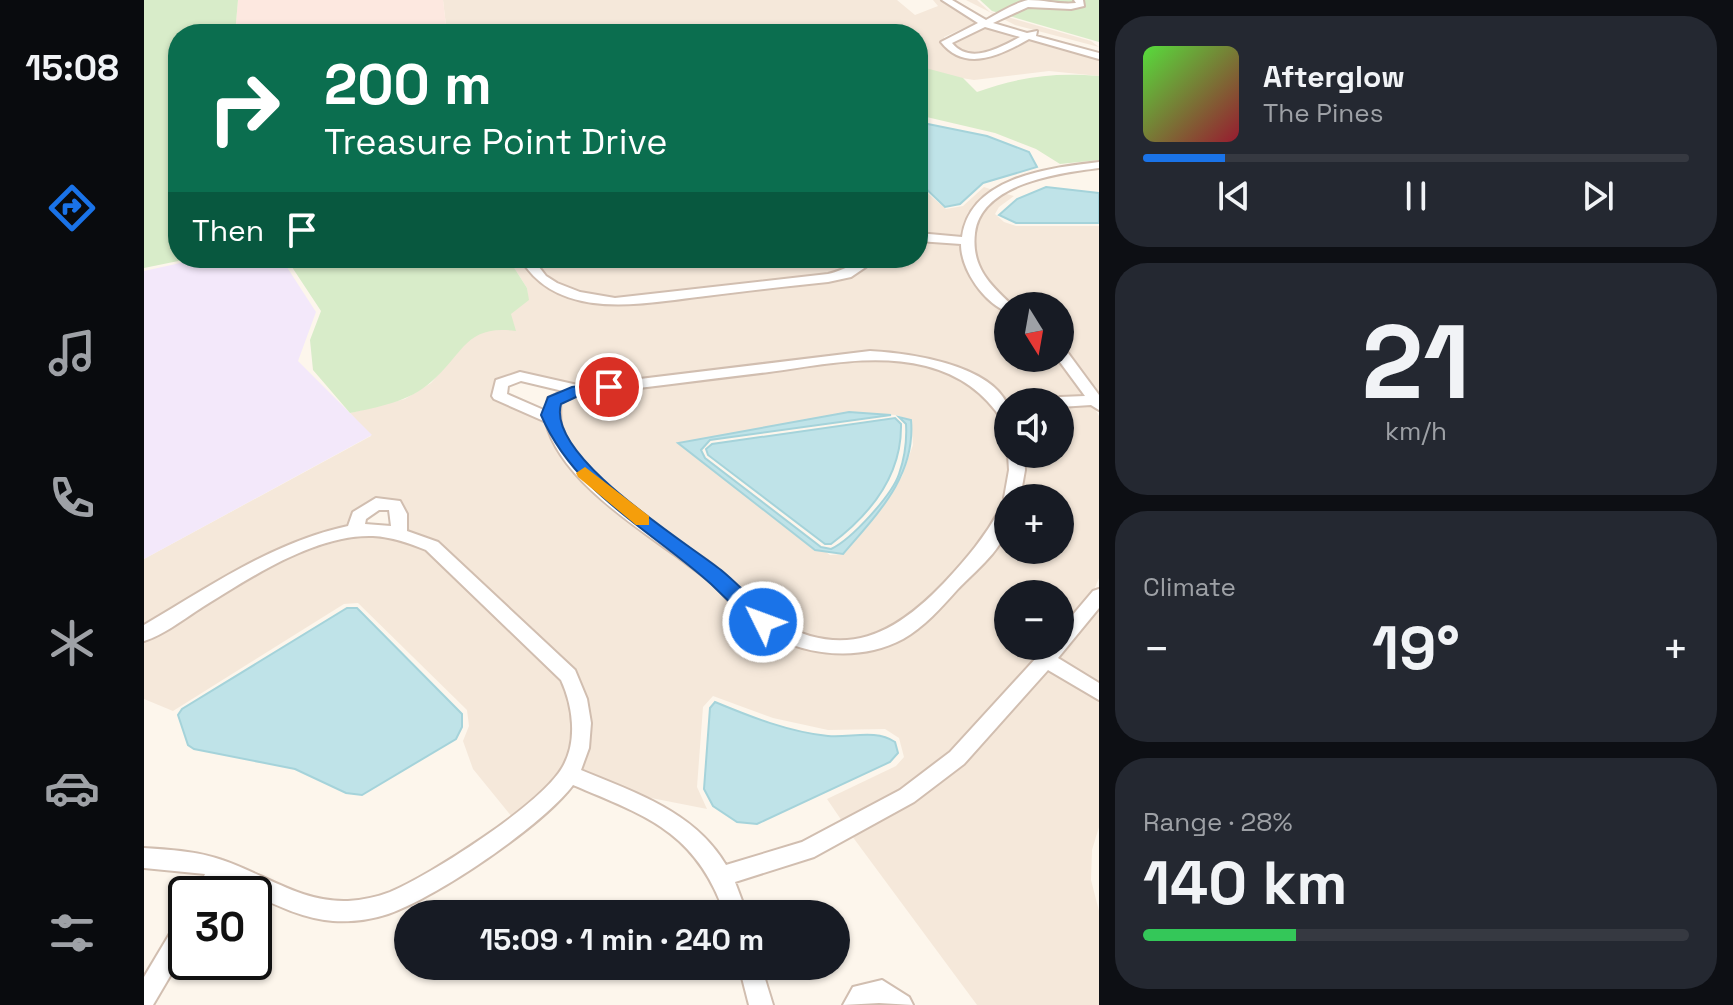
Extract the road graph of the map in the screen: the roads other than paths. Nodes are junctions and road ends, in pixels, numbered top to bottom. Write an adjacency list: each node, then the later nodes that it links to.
1 (946, 0): 6 (street)
2 (963, 0): 6 (street)
3 (1078, 0): 5 (street)
4 (1031, 2): 5 (street); 6 (street)
5 (1059, 2)
6 (987, 20): 7 (street); 7 (street)
7 (1030, 35): 8 (street); 9 (street)
8 (1099, 48)
9 (1099, 56)
10 (1099, 165): 11 (street)
11 (1065, 173): 12 (street); 14 (street)
12 (1099, 176)
13 (928, 238): 14 (street)
14 (967, 241): 17 (street)
15 (535, 268): 16 (street)
16 (856, 268)
17 (994, 294)
18 (1074, 370): 22 (street)
19 (580, 391): 20 (street); 23 (street); 23 (street)
20 (994, 400)
21 (1074, 402): 22 (street)
22 (1098, 402)
23 (550, 418): 26 (street)
24 (355, 530): 25 (street); 25 (street); 29 (street)
25 (399, 534): 33 (street)
26 (994, 535)
27 (1099, 596): 28 (street)
28 (1074, 627)
29 (144, 634)
30 (1046, 660): 37 (street)
31 (1065, 660): 32 (street)
32 (1099, 692)
33 (570, 775): 35 (street); 37 (street)
34 (144, 858): 35 (street)
35 (220, 869): 36 (street)
36 (216, 876)
37 (724, 876): 38 (street)
38 (732, 900)
39 (168, 958): 41 (street)
40 (754, 980): 42 (street)
41 (144, 999)
42 (761, 1005)
43 (855, 1005): 44 (street)
44 (901, 1005)

